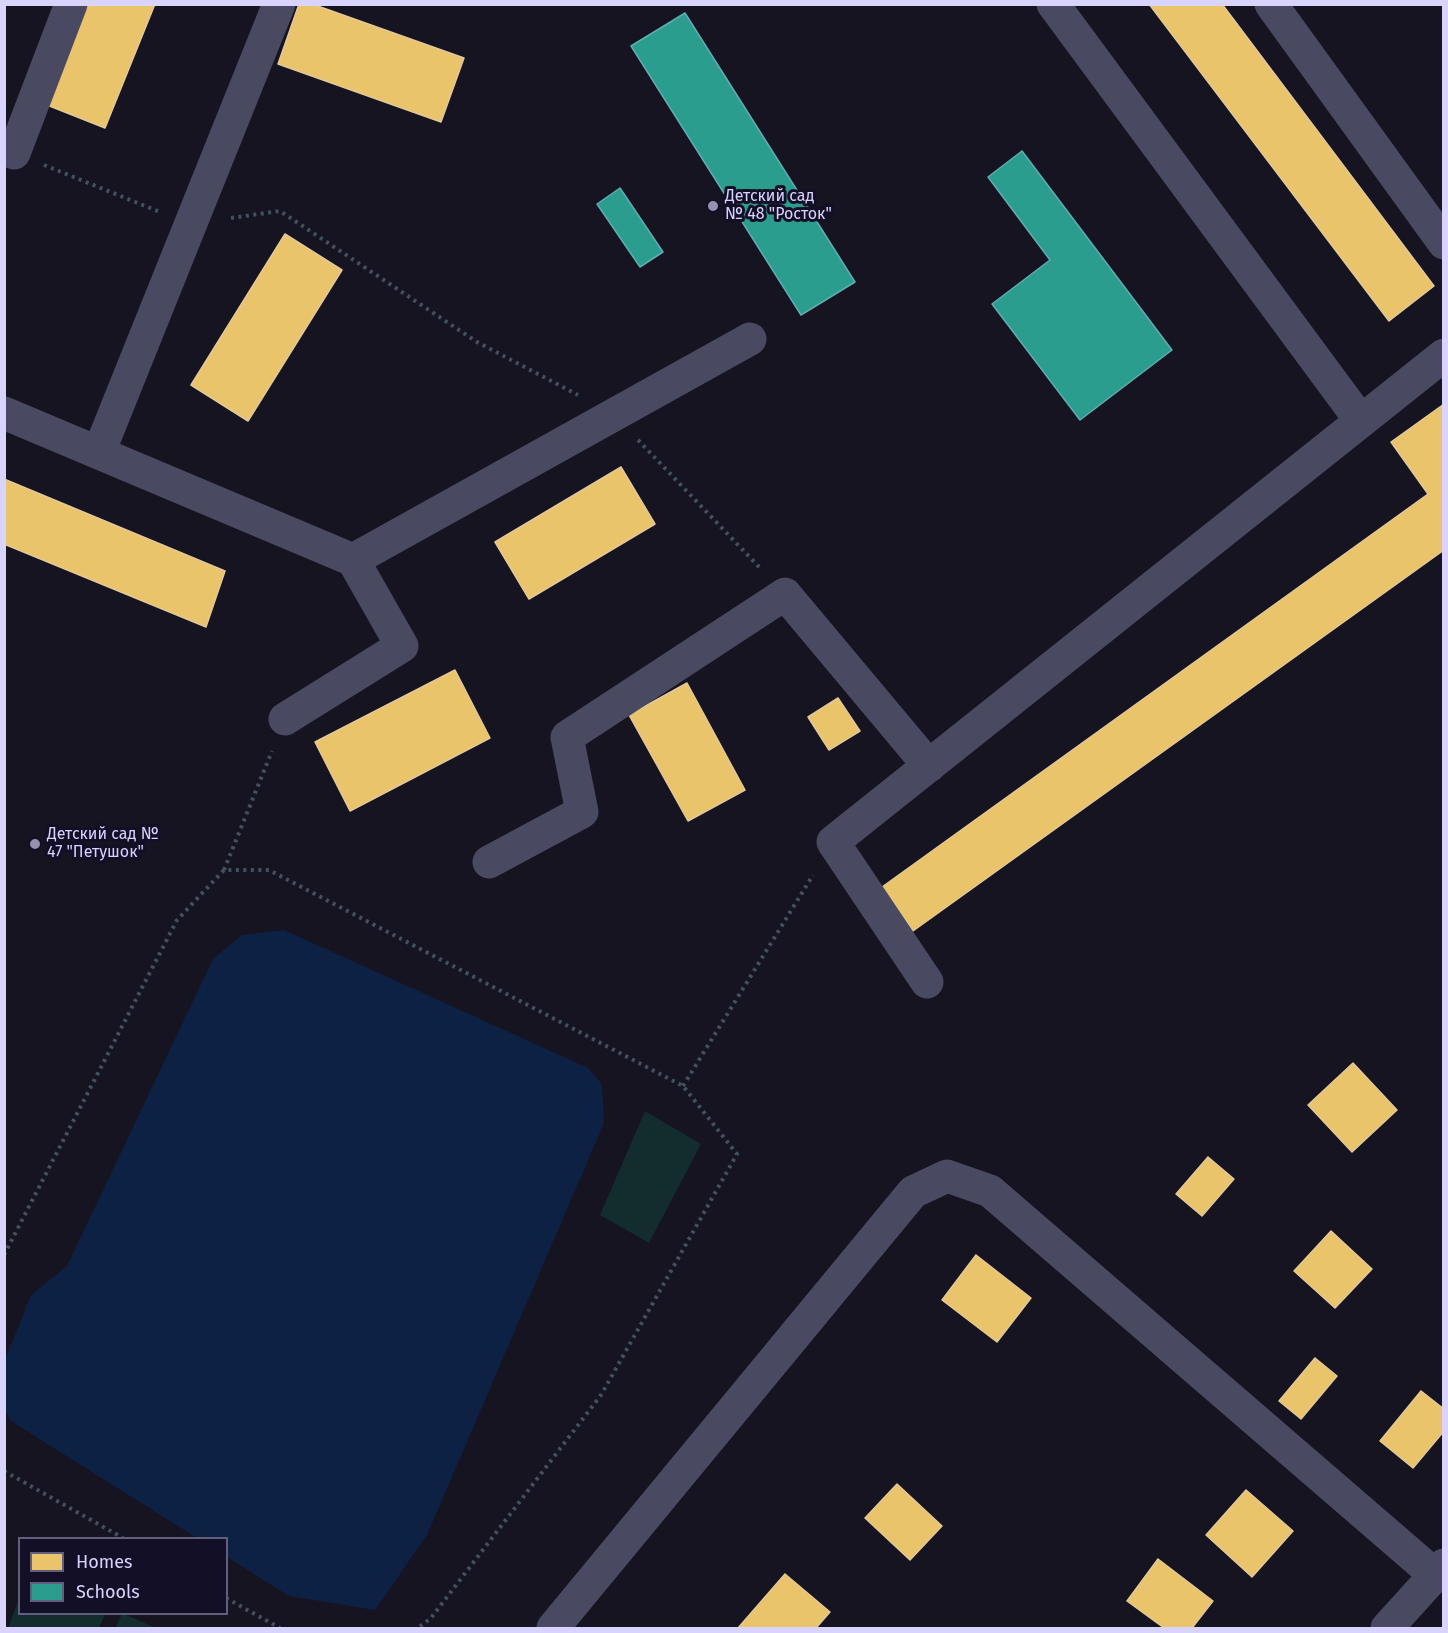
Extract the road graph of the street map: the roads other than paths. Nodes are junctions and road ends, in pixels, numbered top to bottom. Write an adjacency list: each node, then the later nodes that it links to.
1 (71, 4): 5 (street)
2 (279, 4): 11 (street)
3 (1053, 4): 10 (street)
4 (1271, 4): 6 (street)
5 (9, 151)
6 (1443, 243)
7 (750, 339): 12 (street)
8 (1443, 356): 10 (street)
9 (4, 413): 11 (street)
10 (1361, 421): 14 (street)
11 (99, 452): 12 (street)
12 (353, 560): 13 (street)
13 (285, 719)
14 (929, 766): 15 (street); 16 (street)
15 (489, 862)
16 (927, 982)
17 (1439, 1570): 18 (street); 19 (street)
18 (1391, 1627)
19 (554, 1629)

